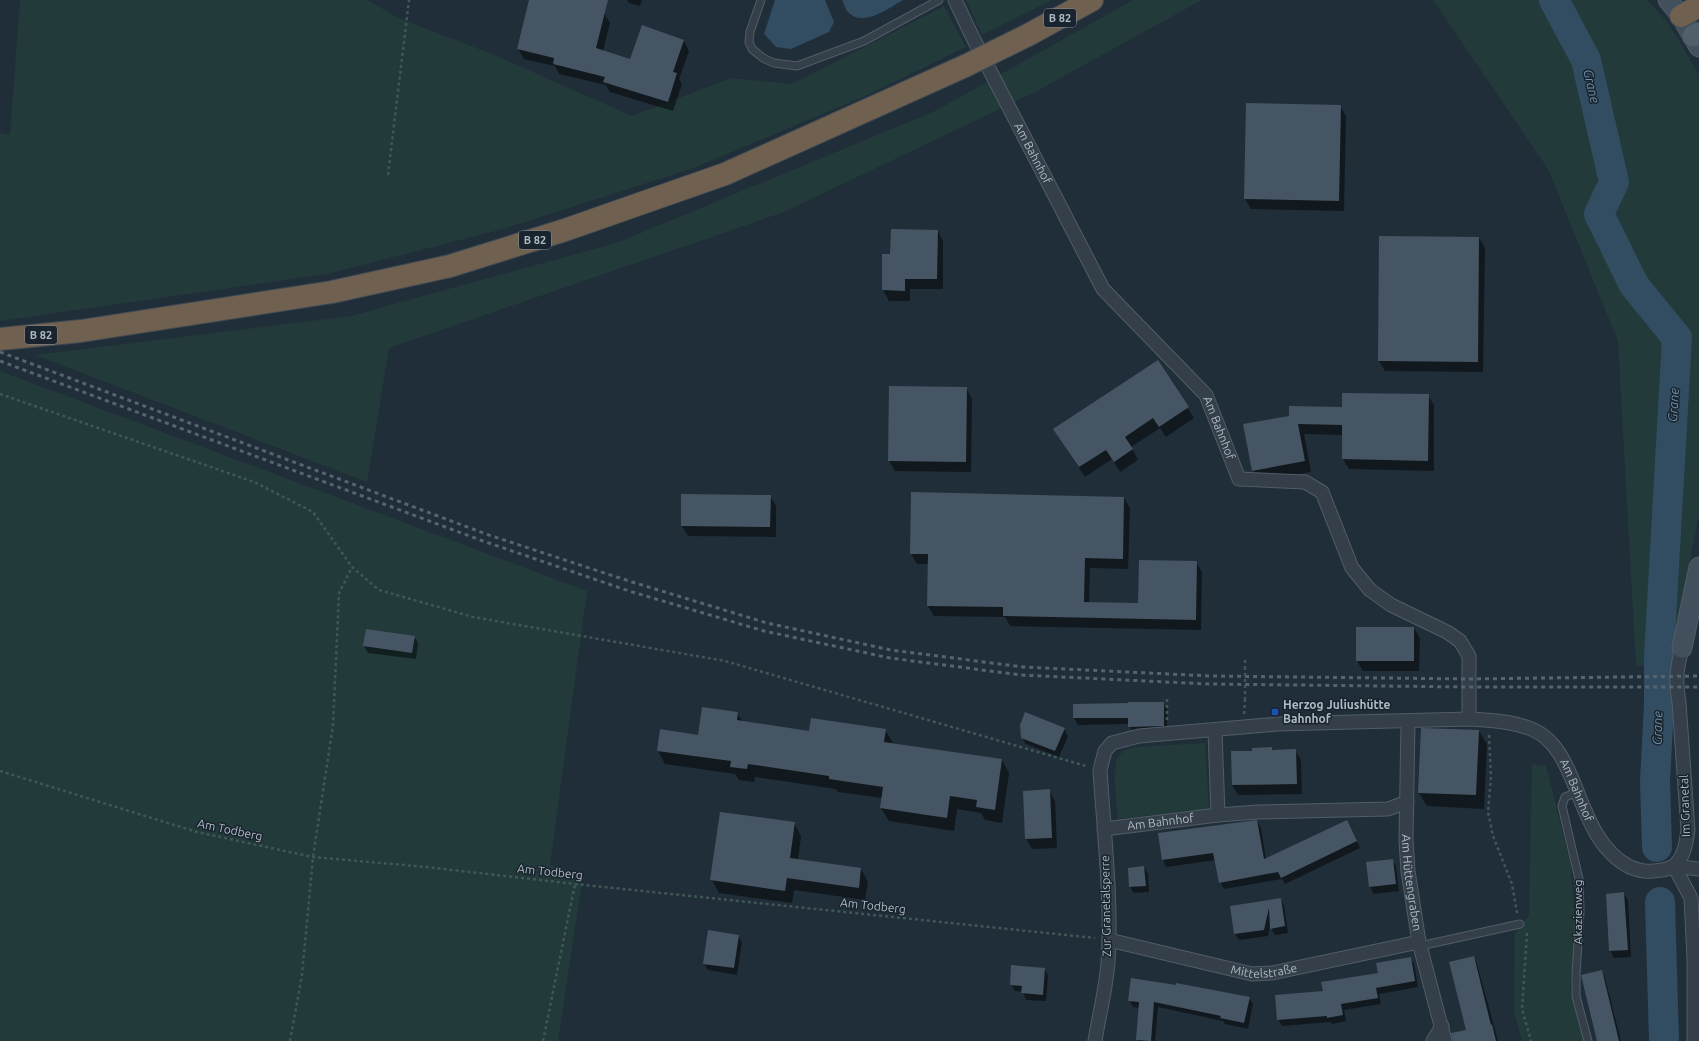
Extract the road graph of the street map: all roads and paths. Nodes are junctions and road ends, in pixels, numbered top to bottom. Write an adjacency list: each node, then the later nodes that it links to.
1 (409, 0): 8 (path)
2 (761, 0): 3 (lane)
3 (939, 0)
4 (955, 0): 17 (street, Am Bahnhof)
5 (1092, 0): 9 (highway, B 82, bridge)
6 (1682, 7): 7 (street)
7 (1697, 39)
8 (388, 175)
9 (0, 339)
10 (0, 394): 11 (path)
11 (352, 567): 22 (path); 28 (path)
12 (1699, 567): 13 (street, Im Granetal)
13 (1682, 648): 29 (street, Im Granetal)
14 (1245, 660): 16 (path, bridge)
15 (1167, 696): 21 (path)
16 (1245, 700)
17 (1469, 719): 18 (street, Am Bahnhof); 19 (street, Am Bahnhof)
18 (1490, 720): 24 (street, Am Bahnhof); 32 (path)
19 (1408, 721): 20 (street, Am Bahnhof); 25 (street, Am Hüttengraben)
20 (1215, 730): 21 (street, Am Bahnhof); 26 (street)
21 (1167, 735): 22 (street, Am Bahnhof)
22 (1100, 770): 27 (street, Zur Granetalsperre)
23 (0, 771): 28 (path, Am Todberg)
24 (1578, 792): 29 (street, Am Bahnhof); 42 (lane, Akazienweg)
25 (1407, 802): 26 (street, Am Bahnhof); 34 (street, Am Hüttengraben)
26 (1218, 815): 27 (street, Am Bahnhof)
27 (1104, 829): 33 (street, Zur Granetalsperre)
28 (314, 857): 31 (path, Am Todberg); 36 (path)
29 (1674, 866): 30 (street); 43 (street)
30 (1699, 869)
31 (575, 884): 33 (path, Am Todberg); 37 (path)
32 (1520, 924): 34 (lane); 41 (path)
33 (1109, 940): 34 (street, Mittelstraße); 38 (street, Zur Granetalsperre)
34 (1420, 944): 35 (street, Am Hüttengraben)
35 (1442, 1026): 39 (street); 40 (street, Am Hüttengraben)
36 (290, 1041)
37 (543, 1041)
38 (1095, 1041)
39 (1433, 1041)
40 (1445, 1041)
41 (1531, 1041)
42 (1588, 1041)
43 (1694, 1041)

